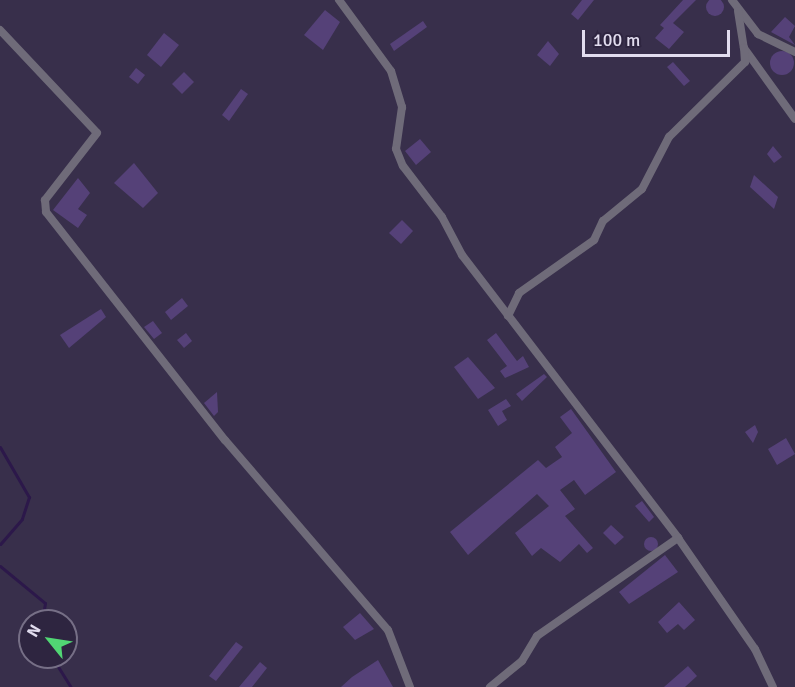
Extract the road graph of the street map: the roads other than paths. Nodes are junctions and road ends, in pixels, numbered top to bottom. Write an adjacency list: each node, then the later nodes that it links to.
1 (339, 0): 8 (street)
2 (732, 0): 3 (street)
3 (738, 11): 5 (street); 6 (street)
4 (0, 30): 10 (street)
5 (744, 48): 7 (street); 8 (street)
6 (795, 52)
7 (795, 119)
8 (508, 316): 9 (street)
9 (678, 538): 11 (street); 12 (street)
10 (410, 687)
11 (490, 687)
12 (773, 687)

